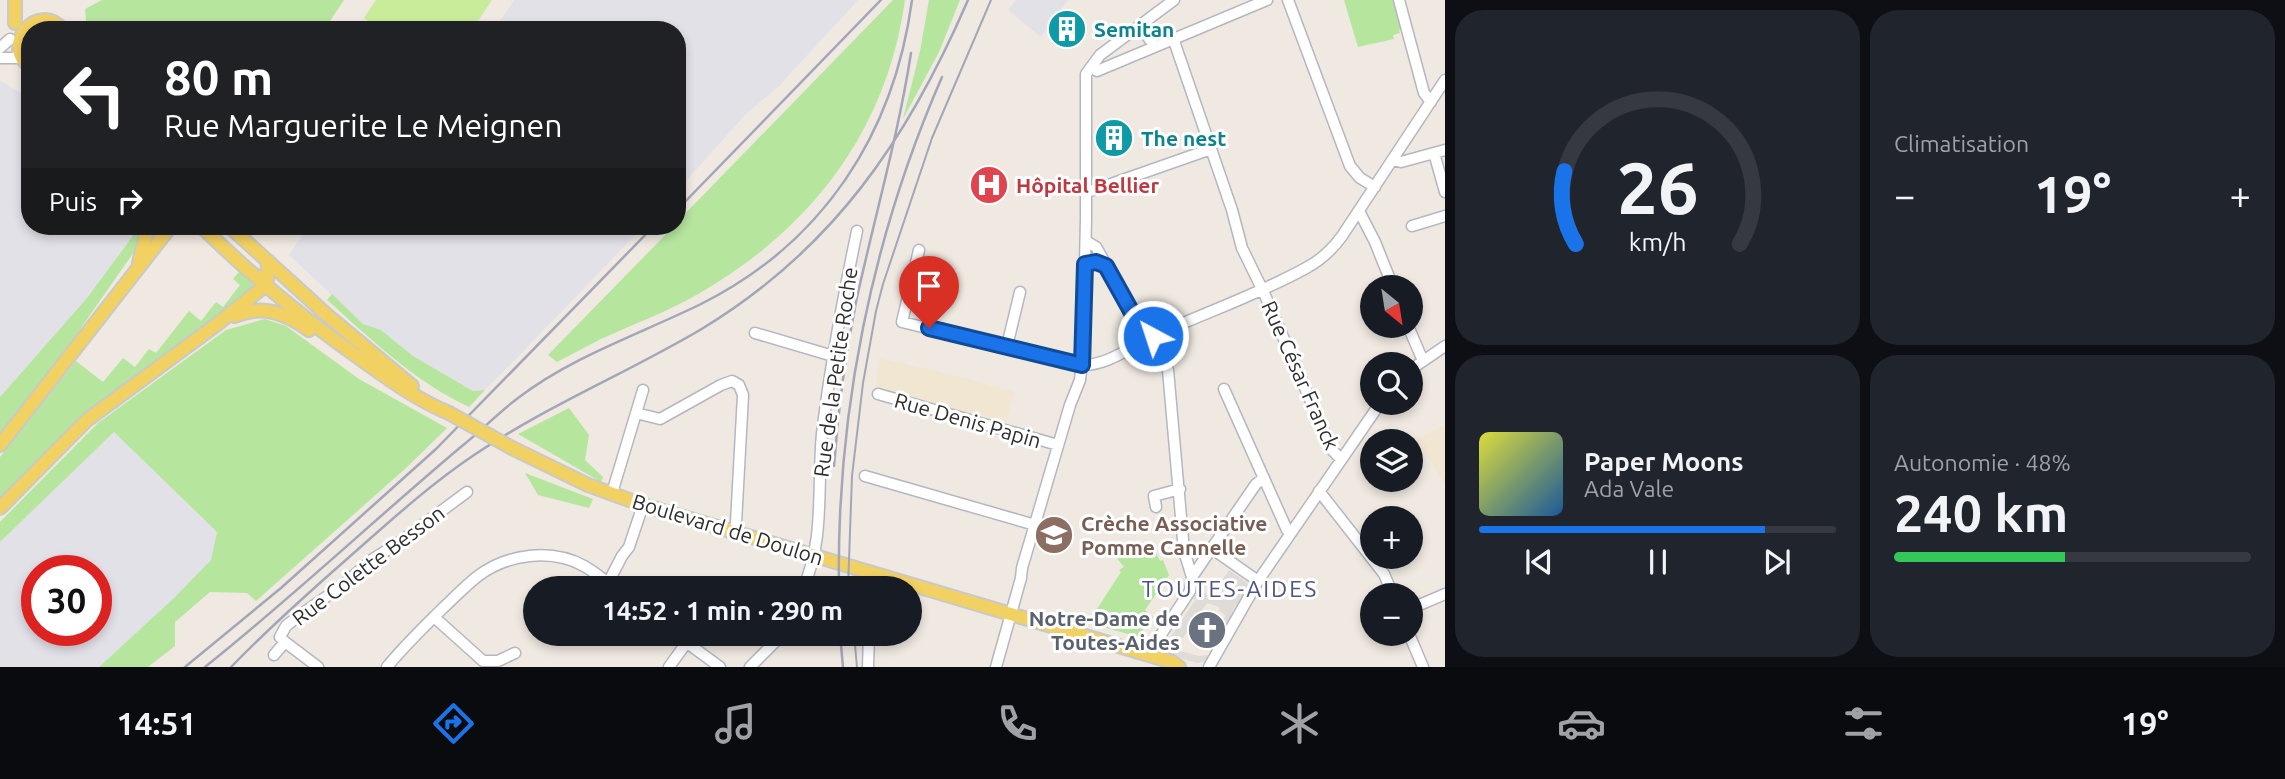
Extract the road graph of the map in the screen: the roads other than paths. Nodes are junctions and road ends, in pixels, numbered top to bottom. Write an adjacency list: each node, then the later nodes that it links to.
1 (15, 0): 7 (main road)
2 (1174, 0): 8 (street)
3 (1267, 0): 9 (street)
4 (1288, 0): 21 (street)
5 (1399, 0): 17 (street)
6 (56, 21): 7 (main road)
7 (15, 23): 10 (main road)
8 (1139, 26): 11 (street); 15 (street)
9 (1172, 38): 11 (street); 18 (street, Rue César Franck)
10 (5, 43): 13 (main road)
11 (1154, 46): 15 (street)
12 (0, 58): 13 (street)
13 (16, 58): 14 (main road)
14 (21, 61)
15 (1094, 67): 22 (street)
16 (1445, 80): 17 (street)
17 (1430, 102): 20 (street)
18 (1211, 149): 22 (street); 42 (street, Rue César Franck)
19 (1440, 152): 20 (street); 23 (street)
20 (1393, 160): 21 (street)
21 (1375, 187): 24 (street)
22 (1085, 191): 33 (street)
23 (1445, 192)
24 (1359, 211): 40 (street); 42 (street)
25 (1445, 216): 26 (street)
26 (1412, 226)
27 (857, 231): 51 (street, Rue de la Petite Roche)
28 (146, 235): 38 (main road)
29 (164, 235): 38 (main road)
30 (211, 235): 41 (main road)
31 (232, 235): 35 (main road)
32 (239, 235): 35 (main road)
33 (1086, 241): 37 (street); 39 (street)
34 (919, 250): 49 (street)
35 (257, 252): 36 (main road)
36 (268, 261): 41 (main road); 44 (main road)
37 (1085, 264): 39 (street); 53 (street)
38 (138, 266): 61 (main road)
39 (1106, 266): 48 (street)
40 (1387, 275)
41 (265, 285): 45 (main road); 46 (main road)
42 (1263, 289): 48 (street); 63 (street, Rue César Franck)
43 (1020, 292): 49 (street)
44 (313, 302): 45 (main road); 58 (main road)
45 (292, 307): 54 (main road)
46 (216, 325): 54 (main road); 72 (main road)
47 (755, 333): 51 (street)
48 (1150, 338): 53 (street); 66 (street)
49 (1007, 346): 53 (street)
50 (1445, 346): 52 (street)
51 (833, 356): 77 (street, Rue de la Petite Roche)
52 (1423, 360)
53 (1082, 365): 62 (street)
54 (385, 377): 58 (main road)
55 (1224, 388): 65 (street)
56 (643, 390): 59 (street)
57 (878, 394): 62 (street, Rue Denis Papin)
58 (449, 413): 69 (main road, Boulevard de Doulon, bridge)
59 (636, 413): 69 (street); 75 (street)
60 (1372, 415): 63 (street)
61 (0, 445)
62 (1058, 445): 73 (street)
63 (1341, 459): 67 (street)
64 (865, 476): 73 (street)
65 (1264, 478): 74 (street); 76 (street)
66 (1180, 489): 71 (street); 82 (street)
67 (1319, 491): 83 (street); 84 (street)
68 (467, 492): 89 (street, Rue Colette Besson)
69 (612, 493): 70 (main road, Boulevard de Doulon)
70 (643, 505): 75 (main road, Boulevard de Doulon); 80 (street)
71 (1156, 507)
72 (0, 508)
73 (1035, 525): 87 (street)
74 (1287, 530)
75 (734, 531): 77 (main road, Boulevard de Doulon)
76 (1211, 548): 82 (street); 83 (street)
77 (814, 555): 78 (main road, Boulevard de Doulon); 81 (street, Rue de la Petite Roche)
78 (880, 575): 87 (main road, Boulevard de Doulon)
79 (598, 576): 88 (street)
80 (615, 576)
81 (809, 576)
82 (1192, 577): 96 (street)
83 (1258, 581): 106 (street)
84 (1388, 583)
85 (1445, 594): 86 (street)
86 (1423, 603)
87 (1010, 614): 96 (main road, Boulevard de Doulon); 104 (street)
88 (434, 617): 95 (street); 99 (street)
89 (285, 642): 97 (street); 98 (street)
90 (684, 646): 100 (street)
91 (692, 646): 101 (street)
92 (771, 646): 102 (street)
93 (869, 646): 103 (street)
94 (1414, 646): 107 (street)
95 (515, 653)
96 (1148, 654): 105 (main road, Boulevard de Doulon)
97 (274, 655)
98 (318, 667)
99 (387, 667)
100 (669, 667)
101 (720, 667)
102 (750, 667)
103 (867, 667)
104 (996, 667)
105 (1179, 667)
106 (1209, 667)
107 (1423, 667)

